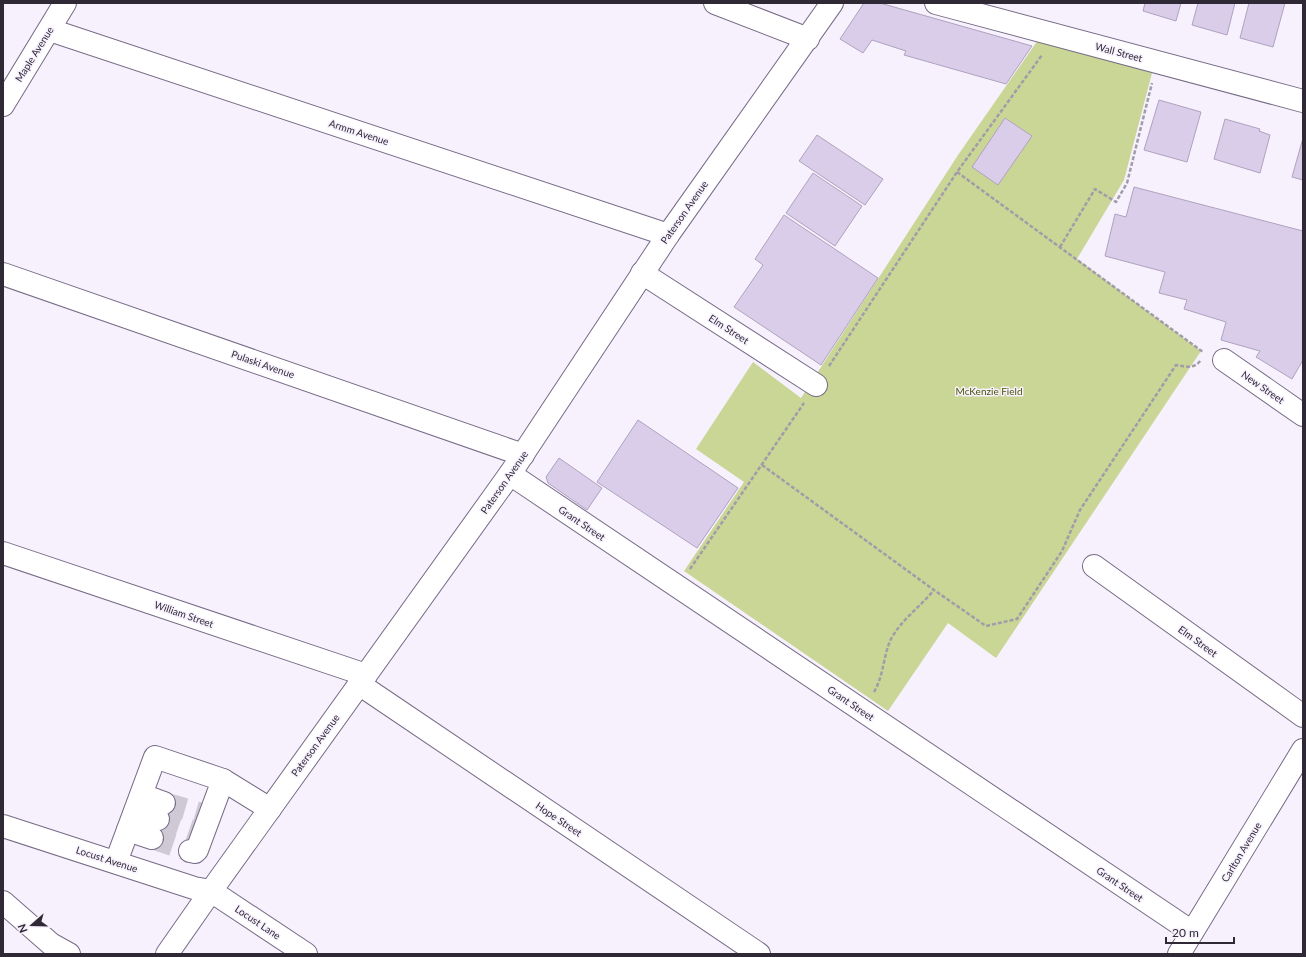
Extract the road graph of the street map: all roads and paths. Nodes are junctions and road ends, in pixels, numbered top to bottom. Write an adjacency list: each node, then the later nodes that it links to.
1 (65, 3): 5 (street, Maple Avenue)
2 (715, 3): 7 (street)
3 (832, 3): 7 (street, Paterson Avenue)
4 (936, 3): 6 (street, Wall Street)
5 (50, 30): 10 (street, Maple Avenue); 12 (street, Armm Avenue)
6 (1056, 35): 8 (street, Wall Street); 11 (path)
7 (808, 39): 12 (street, Paterson Avenue)
8 (1158, 62): 9 (street, Wall Street); 13 (path)
9 (1303, 100)
10 (3, 105)
11 (957, 172): 13 (path); 17 (path)
12 (668, 234): 14 (street, Paterson Avenue)
13 (1060, 247): 25 (path)
14 (642, 273): 17 (street, Elm Street); 19 (street, Paterson Avenue)
15 (3, 274): 19 (street, Pulaski Avenue)
16 (1224, 360): 18 (street, New Street)
17 (816, 385): 20 (path)
18 (1303, 415)
19 (524, 455): 21 (street, Paterson Avenue)
20 (762, 465): 24 (path); 25 (path)
21 (510, 474): 24 (street, Grant Street); 26 (street, Paterson Avenue)
22 (3, 553): 26 (street, William Street)
23 (1094, 566): 28 (street, Elm Street)
24 (678, 587): 27 (street, Grant Street)
25 (934, 590): 27 (path)
26 (363, 679): 31 (street, Paterson Avenue); 42 (street, Hope Street)
27 (863, 711): 38 (street, Grant Street)
28 (1303, 716)
29 (1303, 750): 38 (street, Carlton Avenue)
30 (223, 780): 31 (street); 32 (street); 34 (street)
31 (270, 809): 36 (street, Paterson Avenue)
32 (135, 812): 32 (street); 35 (street)
33 (3, 826): 35 (street, Locust Avenue)
34 (200, 830)
35 (116, 862): 36 (street, Locust Avenue)
36 (211, 891): 40 (street, Paterson Avenue); 41 (street, Locust Lane)
37 (3, 902): 39 (street)
38 (1192, 932): 43 (street, Carlton Avenue)
39 (68, 954)
40 (167, 954)
41 (306, 954)
42 (759, 954)
43 (1179, 954)

